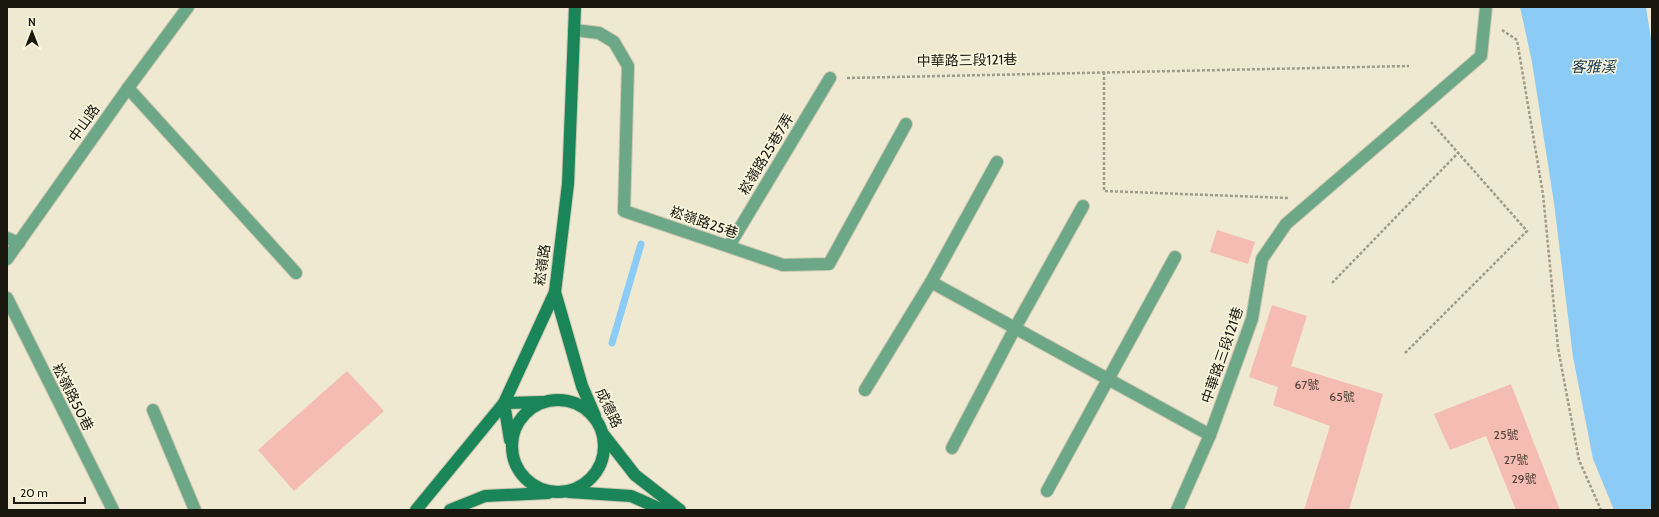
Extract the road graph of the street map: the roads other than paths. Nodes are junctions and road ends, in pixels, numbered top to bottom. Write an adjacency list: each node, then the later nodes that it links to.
1 (188, 7): 6 (street, 中山路)
2 (575, 7): 4 (street, 崧嶺路)
3 (1486, 13): 26 (street, 中華路三段121巷)
4 (574, 30): 12 (street, 崧嶺路25巷); 17 (street, 崧嶺路)
5 (830, 78): 12 (street, 崧嶺路25巷7弄)
6 (128, 88): 11 (street, 中山路); 15 (street)
7 (906, 124): 12 (street, 崧嶺路25巷)
8 (997, 162): 16 (street)
9 (1083, 206): 19 (street)
10 (7, 238): 11 (street)
11 (18, 243): 14 (street, 中山路)
12 (728, 246)
13 (1175, 257): 20 (street)
14 (7, 259)
15 (296, 273)
16 (931, 282): 19 (street); 21 (street)
17 (555, 292): 23 (street, 崧嶺路); 25 (street, 成德路)
18 (7, 298): 31 (street, 崧嶺路50巷)
19 (1015, 328): 20 (street); 28 (street)
20 (1108, 379): 26 (street); 29 (street)
21 (865, 390)
22 (544, 402): 23 (street); 25 (street); 27 (street)
23 (504, 403): 27 (street); 33 (street, 崧嶺路)
24 (153, 410): 32 (street)
25 (602, 433): 30 (street); 36 (street, 成德路)
26 (1210, 435): 37 (street, 中華路三段121巷)
27 (511, 446): 30 (street)
28 (952, 448)
29 (1047, 491)
30 (559, 492): 34 (street); 35 (street)
31 (113, 510)
32 (196, 510)
33 (416, 510)
34 (450, 510)
35 (663, 510)
36 (680, 510)
37 (1177, 510)

